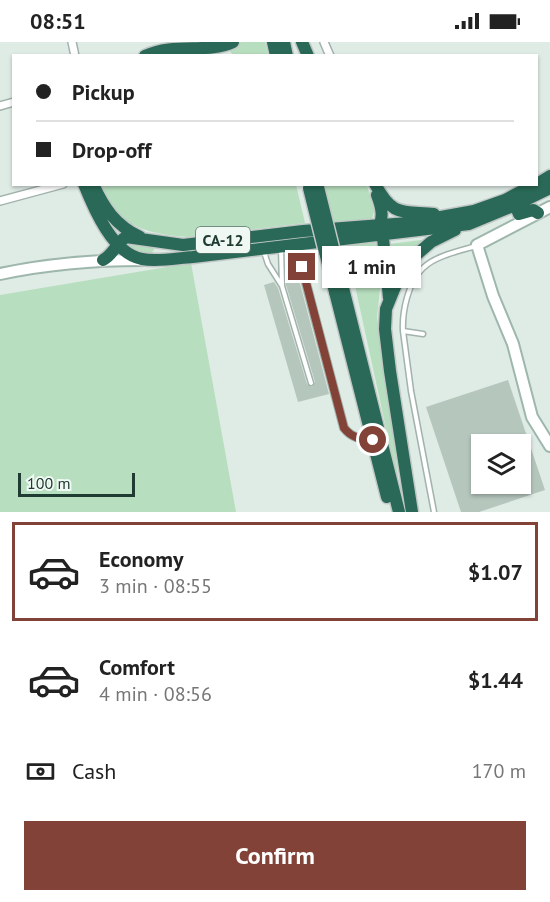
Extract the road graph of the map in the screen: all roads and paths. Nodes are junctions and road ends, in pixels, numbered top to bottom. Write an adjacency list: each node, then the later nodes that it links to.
1 (233, 42): 2 (highway)
2 (152, 54)
3 (56, 186): 11 (street)
4 (84, 186): 22 (highway)
5 (94, 186): 18 (highway, CA-12)
6 (313, 186): 27 (highway, bridge)
7 (375, 186): 15 (highway)
8 (375, 186): 17 (highway)
9 (532, 186): 15 (highway, CA-12)
10 (550, 188): 12 (highway, CA-12)
11 (0, 201)
12 (515, 205): 14 (highway); 16 (highway, CA-12)
13 (550, 207): 14 (street)
14 (538, 213): 20 (street)
15 (450, 216): 17 (highway, CA-12)
16 (469, 224): 17 (highway, CA-12); 28 (highway)
17 (376, 231): 18 (highway, CA-12); 19 (highway, CA-12); 28 (highway)
18 (150, 240): 22 (highway); 24 (highway)
19 (296, 245): 21 (highway, CA-12); 32 (street)
20 (477, 245): 29 (lane); 33 (street)
21 (281, 246): 23 (highway, CA-12); 26 (lane)
22 (111, 248): 24 (street); 24 (highway, CA-12); 25 (street)
23 (262, 248): 24 (highway, CA-12); 26 (lane)
24 (152, 260)
25 (0, 274)
26 (282, 286): 31 (lane)
27 (339, 290): 32 (highway); 35 (highway)
28 (389, 299): 36 (highway)
29 (403, 331): 30 (lane); 37 (lane)
30 (423, 334)
31 (311, 383)
32 (373, 440): 34 (highway)
33 (550, 446)
34 (391, 512)
35 (399, 512)
36 (412, 512)
37 (434, 512)

